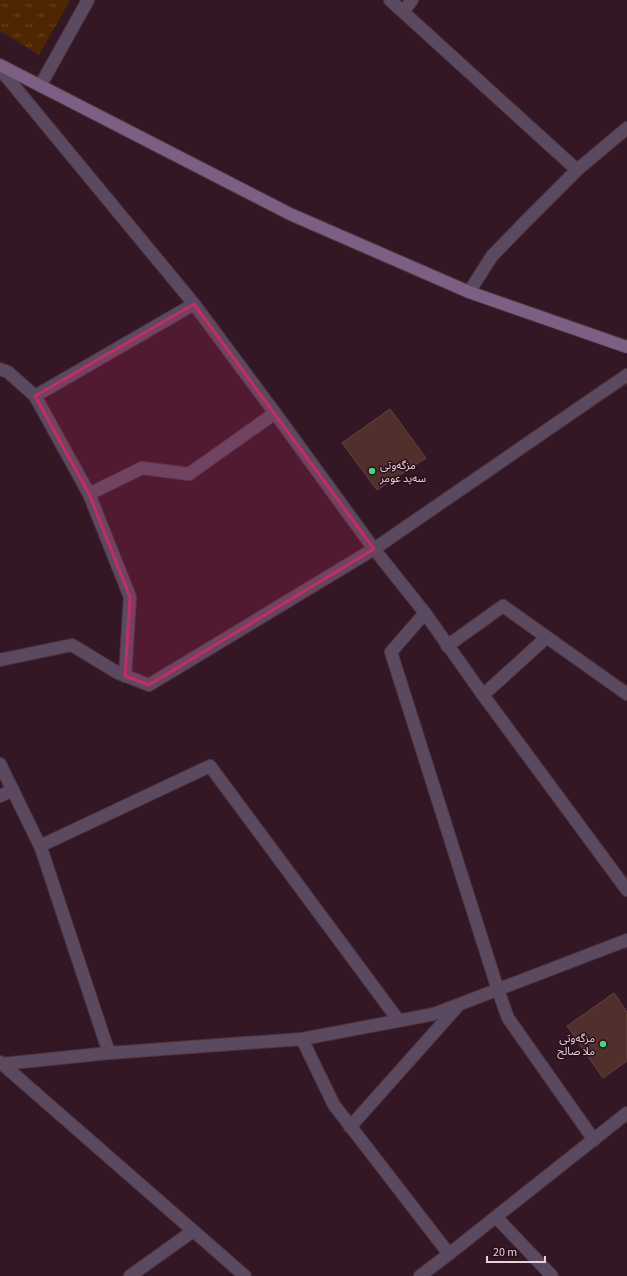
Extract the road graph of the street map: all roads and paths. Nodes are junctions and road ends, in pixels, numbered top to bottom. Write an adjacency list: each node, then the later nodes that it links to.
1 (88, 0): 7 (street)
2 (390, 0): 4 (street)
3 (412, 0): 4 (street)
4 (403, 12): 9 (street)
5 (0, 65): 7 (street)
6 (0, 69): 11 (street)
7 (40, 86): 10 (street)
8 (627, 128): 9 (street)
9 (577, 170): 10 (street)
10 (469, 292): 12 (street)
11 (194, 304): 15 (street); 16 (street)
12 (627, 347)
13 (0, 369): 15 (street)
14 (627, 376): 18 (street)
15 (35, 396): 17 (street)
16 (275, 413): 17 (street); 18 (street)
17 (89, 494): 23 (street)
18 (374, 549): 19 (street); 23 (street)
19 (424, 613): 21 (street); 32 (street)
20 (547, 637): 21 (street); 24 (street); 25 (street)
21 (448, 646): 25 (street)
22 (0, 660): 23 (street)
23 (125, 676)
24 (627, 694)
25 (484, 696): 30 (street)
26 (0, 764): 27 (street)
27 (12, 790): 28 (street); 29 (street)
28 (0, 796)
29 (40, 846): 34 (street); 36 (street)
30 (627, 890)
31 (627, 940): 32 (street)
32 (498, 990): 33 (street); 40 (street)
33 (458, 1005): 34 (street); 39 (street)
34 (399, 1021): 35 (street)
35 (302, 1039): 36 (street); 39 (street)
36 (110, 1053): 37 (street)
37 (1, 1063): 42 (street)
38 (627, 1113): 40 (street)
39 (350, 1127): 43 (street)
40 (594, 1140): 41 (street)
41 (496, 1217): 43 (street); 47 (street)
42 (193, 1231): 44 (street); 45 (street)
43 (449, 1254): 46 (street)
44 (130, 1276)
45 (245, 1276)
46 (420, 1276)
47 (552, 1276)

